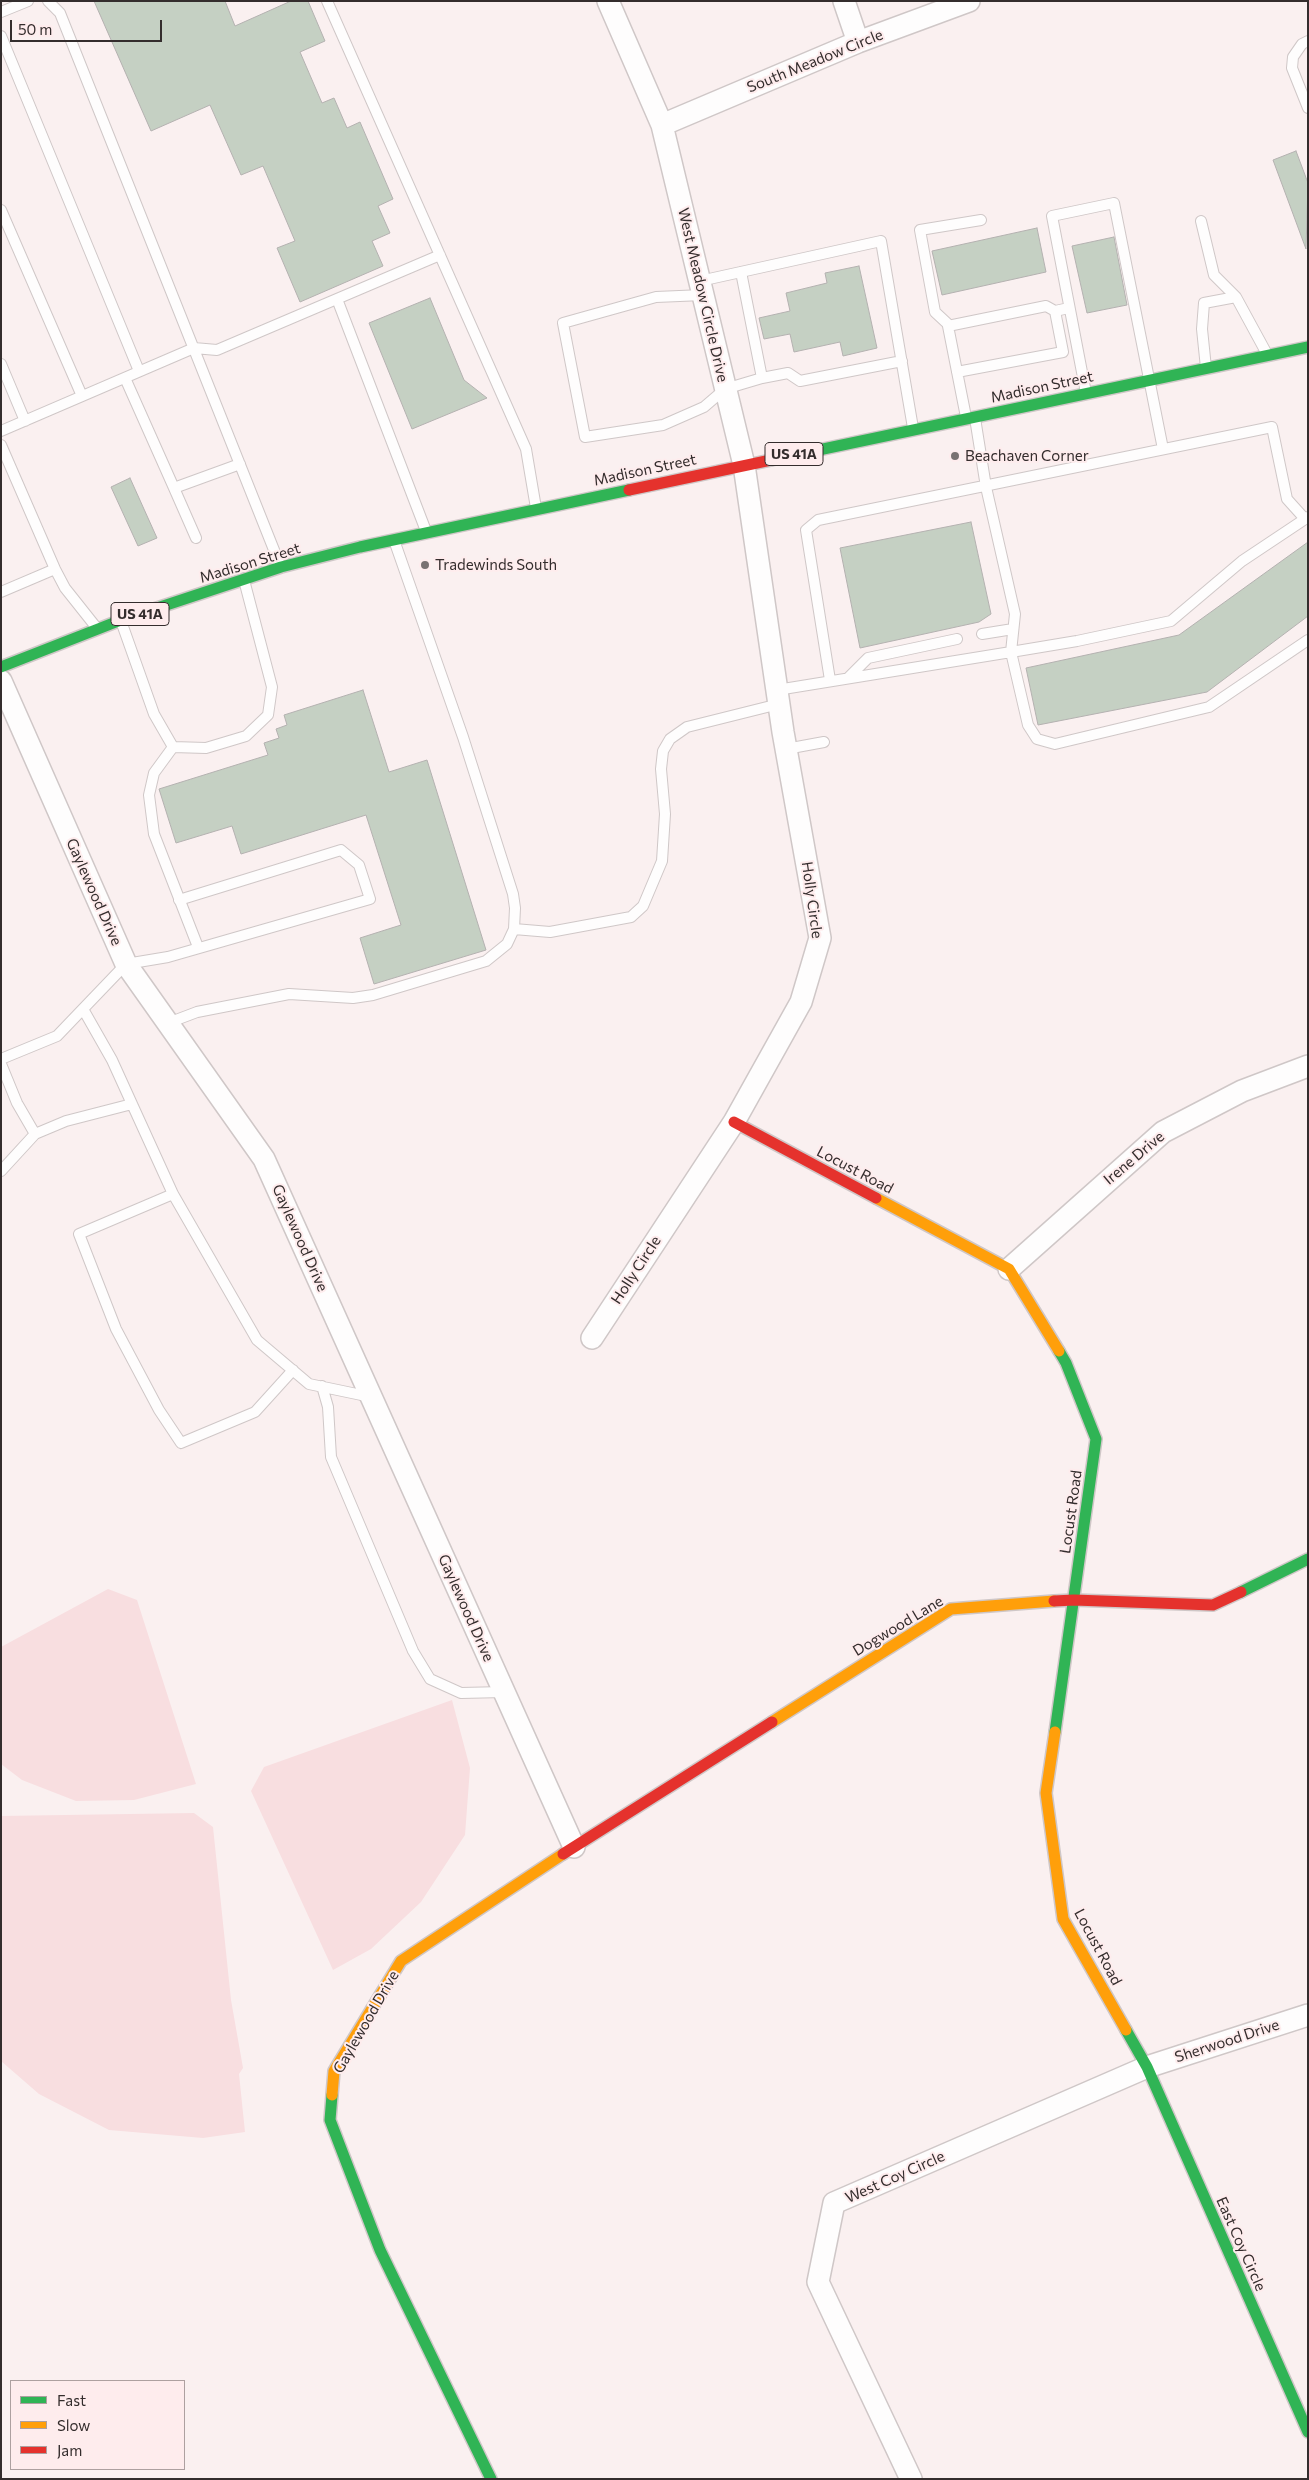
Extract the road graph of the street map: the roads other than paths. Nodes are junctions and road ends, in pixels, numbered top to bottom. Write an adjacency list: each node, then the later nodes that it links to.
1 (28, 1): 8 (lane)
2 (48, 1): 25 (lane)
3 (326, 1): 17 (lane)
4 (608, 1): 13 (street, West Meadow Circle Drive)
5 (844, 1): 10 (street)
6 (969, 1): 7 (street, South Meadow Circle)
7 (924, 9): 10 (street, South Meadow Circle)
8 (1, 12)
9 (1, 36): 31 (lane)
10 (858, 42): 13 (street, South Meadow Circle)
11 (1308, 42): 12 (lane)
12 (1308, 108)
13 (662, 125): 19 (street, West Meadow Circle Drive)
14 (1, 210): 38 (lane)
15 (981, 220): 24 (lane)
16 (1201, 221): 20 (lane)
17 (440, 255): 21 (lane); 49 (lane)
18 (741, 272): 19 (lane); 28 (lane); 34 (lane)
19 (701, 288): 36 (street, West Meadow Circle Drive); 36 (lane)
20 (1236, 297): 27 (lane); 30 (lane)
21 (337, 299): 25 (lane); 51 (lane)
22 (1069, 308): 23 (lane); 35 (lane); 37 (lane)
23 (1054, 310): 24 (lane); 32 (lane)
24 (950, 326): 32 (lane)
25 (194, 348): 31 (lane); 45 (lane)
26 (1307, 348): 27 (street, Madison Street / US 41A)
27 (1267, 355): 30 (street, Madison Street / US 41A)
28 (902, 361): 34 (lane); 41 (lane)
29 (1, 364): 40 (lane)
30 (1206, 368): 35 (street, Madison Street / US 41A)
31 (139, 371): 33 (lane)
32 (957, 372): 39 (lane)
33 (125, 378): 38 (lane); 48 (lane)
34 (762, 378): 36 (lane)
35 (1150, 380): 37 (street, Madison Street / US 41A); 44 (lane)
36 (725, 388): 46 (street, West Meadow Circle Drive)
37 (1086, 393): 39 (street, Madison Street / US 41A)
38 (82, 396): 40 (lane)
39 (970, 417): 41 (street, Madison Street / US 41A); 47 (lane)
40 (25, 421): 42 (lane)
41 (913, 429): 46 (street, Madison Street / US 41A)
42 (1, 431)
43 (1, 445): 55 (lane)
44 (1163, 449): 47 (lane); 50 (lane)
45 (240, 464): 48 (lane); 54 (lane)
46 (744, 465): 49 (street, Madison Street / US 41A); 69 (street, Holly Circle)
47 (986, 486): 60 (lane); 67 (lane)
48 (174, 488): 52 (lane)
49 (536, 509): 51 (street, Madison Street / US 41A)
50 (1306, 518): 64 (lane)
51 (426, 532): 53 (street, Madison Street / US 41A)
52 (196, 538)
53 (394, 540): 54 (street, Madison Street / US 41A); 74 (lane)
54 (281, 567): 56 (street, Madison Street / US 41A)
55 (55, 569): 57 (lane); 59 (lane)
56 (243, 579): 58 (street, Madison Street / US 41A); 71 (lane)
57 (1, 592)
58 (121, 620): 59 (street, Madison Street / US 41A); 71 (lane)
59 (98, 629): 65 (street, Madison Street / US 41A)
60 (1013, 629): 61 (lane); 64 (lane)
61 (982, 634)
62 (957, 639): 66 (lane)
63 (1308, 640): 64 (lane)
64 (1011, 652): 66 (lane)
65 (1, 667)
66 (848, 678): 67 (lane)
67 (830, 680): 69 (lane)
68 (1, 681): 76 (street, Gaylewood Drive)
69 (778, 697): 72 (street, Holly Circle); 74 (lane)
70 (824, 742): 72 (lane)
71 (173, 747): 73 (lane)
72 (786, 749): 83 (street, Holly Circle)
73 (179, 900): 75 (lane); 75 (lane)
74 (514, 929): 78 (lane)
75 (198, 947): 76 (lane)
76 (126, 964): 77 (lane); 78 (street, Gaylewood Drive)
77 (83, 1009): 79 (lane); 82 (lane)
78 (168, 1023): 91 (street, Gaylewood Drive)
79 (1, 1059)
80 (1, 1064): 84 (lane)
81 (1308, 1066): 87 (street, Irene Drive)
82 (132, 1104): 84 (lane); 86 (lane)
83 (734, 1122): 87 (street, Locust Road); 88 (street, Holly Circle)
84 (35, 1134): 85 (lane)
85 (1, 1171)
86 (173, 1194): 89 (lane); 89 (lane)
87 (1008, 1268): 93 (street, Locust Road)
88 (592, 1338)
89 (293, 1370): 90 (lane)
90 (322, 1386): 91 (lane); 94 (lane)
91 (372, 1398): 94 (street, Gaylewood Drive)
92 (1308, 1559): 93 (street, Dogwood Lane)
93 (1074, 1600): 95 (street, Dogwood Lane); 97 (street, Locust Road)
94 (504, 1692): 95 (street, Gaylewood Drive)
95 (574, 1847): 99 (street, Gaylewood Drive)
96 (1308, 2015): 97 (street, Sherwood Drive)
97 (1147, 2067): 98 (street, East Coy Circle); 100 (street, West Coy Circle)
98 (1308, 2432)
99 (491, 2479)
100 (911, 2479)

